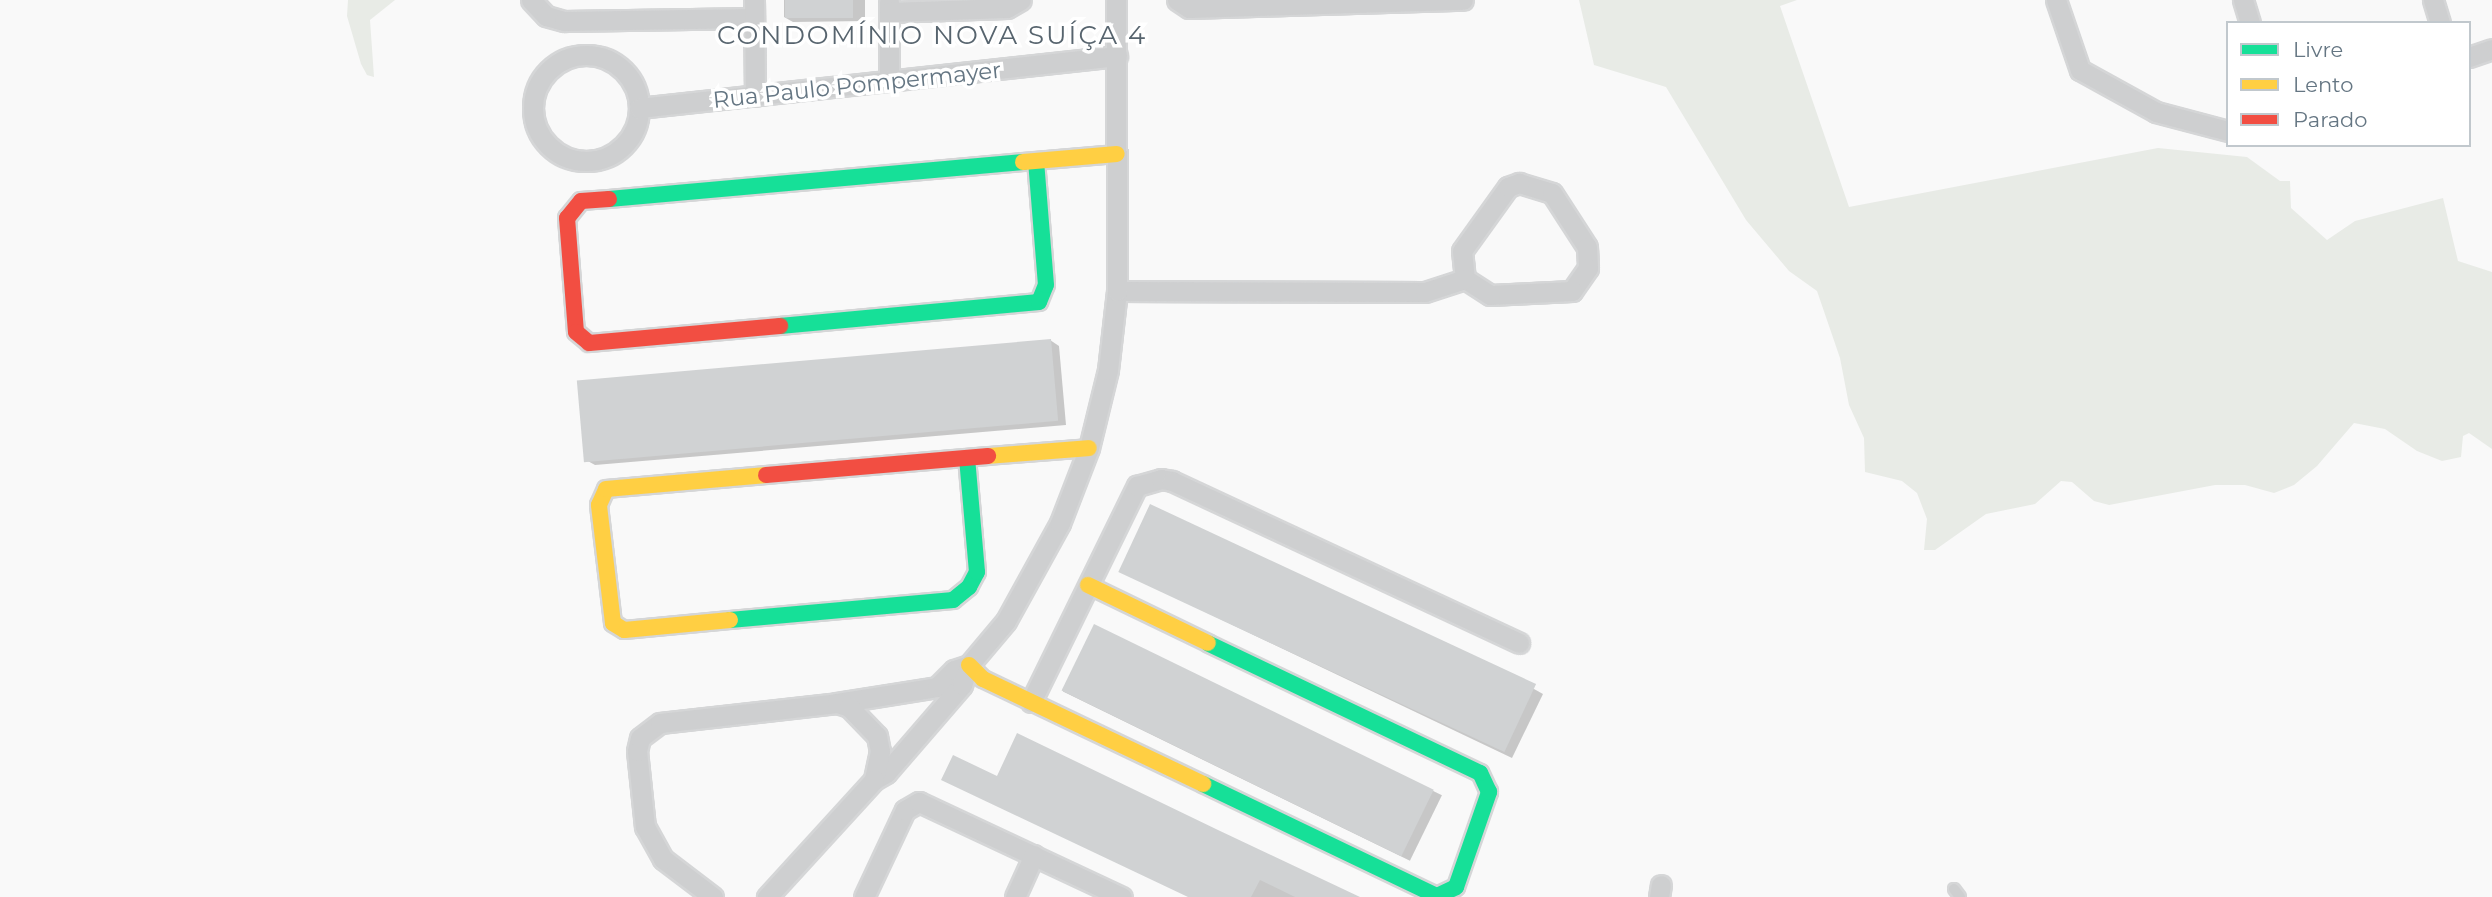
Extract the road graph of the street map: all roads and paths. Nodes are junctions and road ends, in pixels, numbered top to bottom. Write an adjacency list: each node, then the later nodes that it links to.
1 (531, 0): 10 (street)
2 (1021, 0): 9 (street)
3 (1116, 0): 14 (street)
4 (1177, 0): 5 (street)
5 (1463, 0)
6 (2056, 0): 19 (street)
7 (2243, 0): 11 (street)
8 (2433, 0): 12 (street)
9 (889, 6): 16 (street)
10 (754, 9): 17 (street)
11 (2249, 21)
12 (2439, 21)
13 (2492, 50): 15 (street)
14 (1117, 56): 16 (street, Rua Paulo Pompermayer); 20 (street)
15 (2471, 56)
16 (889, 81): 17 (street, Rua Paulo Pompermayer)
17 (755, 96): 18 (street, Rua Paulo Pompermayer)
18 (639, 108): 18 (street)
19 (2226, 130)
20 (1117, 154): 21 (street); 23 (street)
21 (1036, 161): 21 (street)
22 (1465, 279): 22 (street); 23 (street)
23 (1117, 291): 24 (street)
24 (1088, 448): 25 (street); 28 (street)
25 (967, 458): 25 (street)
26 (1088, 585): 27 (street); 29 (street); 29 (street)
27 (1519, 643)
28 (969, 665): 29 (street); 30 (street); 31 (street)
29 (1031, 702)
30 (837, 703): 31 (street); 33 (street)
31 (874, 780): 34 (street)
32 (1034, 856): 35 (street); 36 (street); 37 (street)
33 (713, 897)
34 (767, 897)
35 (863, 897)
36 (1015, 897)
37 (1122, 897)

